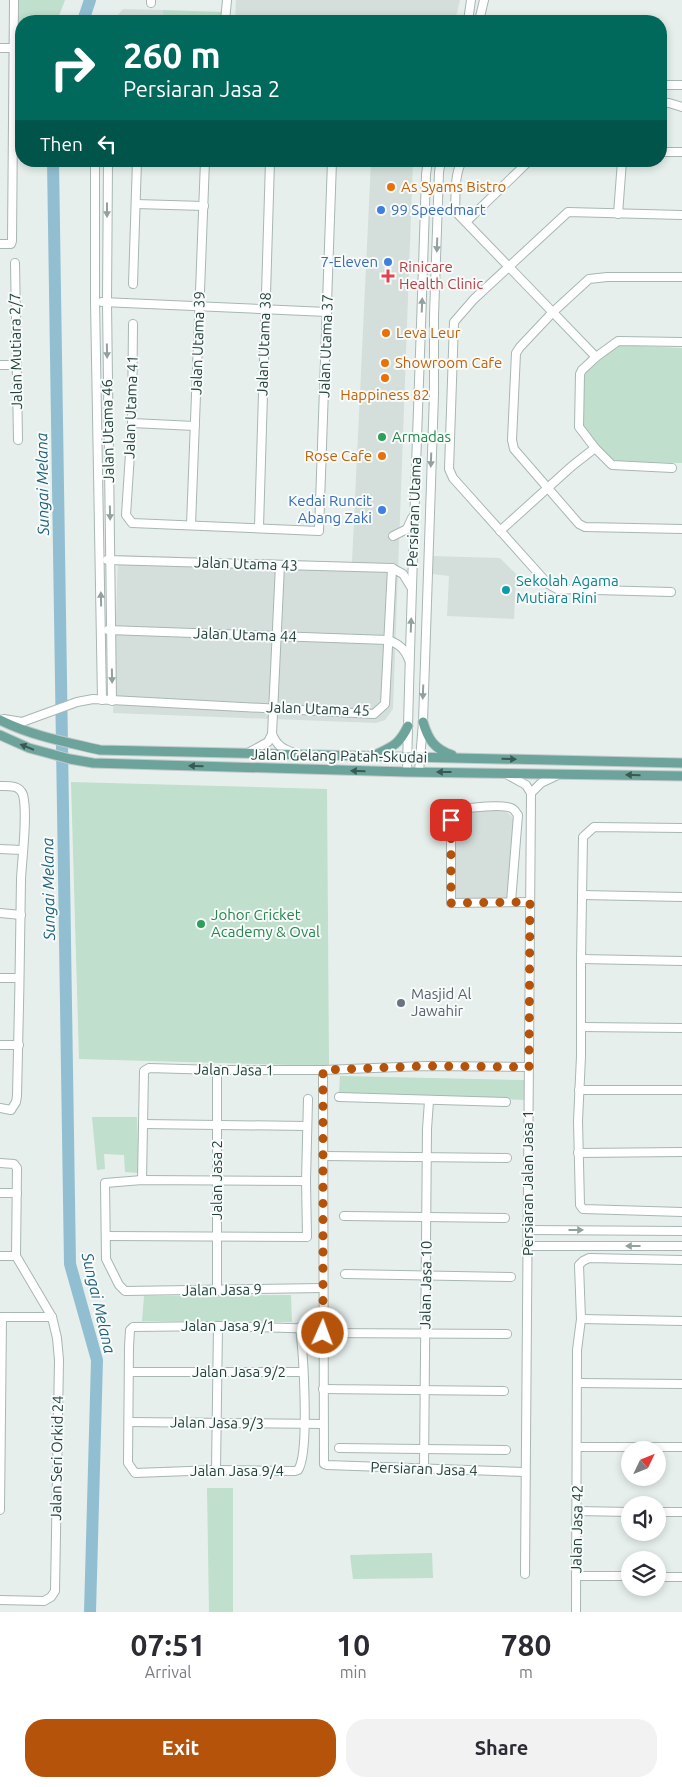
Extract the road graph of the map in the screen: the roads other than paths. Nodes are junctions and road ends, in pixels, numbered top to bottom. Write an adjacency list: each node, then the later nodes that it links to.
1 (14, 0): 9 (street)
2 (226, 0): 5 (street)
3 (471, 0): 6 (street)
4 (484, 0): 7 (street)
5 (226, 15)
6 (469, 15)
7 (480, 15)
8 (0, 48): 9 (street)
9 (13, 48): 32 (street)
10 (667, 85): 11 (street)
11 (682, 85)
12 (667, 103): 13 (street)
13 (682, 107)
14 (667, 152): 15 (street)
15 (682, 152)
16 (95, 167): 37 (street, Jalan Utama 46)
17 (108, 167): 38 (street, Jalan Utama 46, one-way to 38)
18 (137, 167): 27 (street)
19 (205, 167): 28 (street, Jalan Utama 39)
20 (270, 167): 40 (street, Jalan Utama 38)
21 (332, 167): 41 (street, Jalan Utama 37)
22 (427, 167): 54 (street, Persiaran Utama, one-way to 22)
23 (440, 167): 75 (street, Persiaran Utama, one-way to 75)
24 (459, 167): 31 (street)
25 (522, 167): 31 (street)
26 (622, 167): 29 (street)
27 (136, 204): 28 (street); 36 (street)
28 (204, 206): 39 (street, Jalan Utama 39)
29 (618, 214): 30 (street); 34 (street)
30 (682, 216)
31 (466, 222): 34 (street)
32 (0, 244)
33 (15, 263): 47 (street, Jalan Mutiara 2/7)
34 (510, 266): 42 (street); 58 (street)
35 (682, 277): 42 (street)
36 (133, 284)
37 (95, 301): 38 (street); 60 (street, Jalan Utama 46)
38 (107, 302): 39 (street); 61 (street, Jalan Utama 46, one-way to 61)
39 (199, 306): 40 (street); 49 (street, Jalan Utama 39)
40 (266, 309): 41 (street); 56 (street, Jalan Utama 38)
41 (327, 312): 56 (street, Jalan Utama 37)
42 (553, 312): 45 (street); 53 (street)
43 (133, 324): 48 (street, Jalan Utama 41)
44 (682, 342): 45 (street)
45 (596, 357): 51 (street)
46 (0, 365): 47 (street)
47 (16, 365): 50 (street, Jalan Mutiara 2/7)
48 (132, 423): 49 (street); 55 (street, Jalan Utama 41)
49 (195, 426): 55 (street, Jalan Utama 39)
50 (18, 440)
51 (595, 448): 52 (street); 53 (street)
52 (672, 468)
53 (548, 488): 57 (street); 58 (street)
54 (414, 512): 59 (street); 65 (street, Persiaran Utama)
55 (191, 525): 56 (street)
56 (259, 527)
57 (682, 528)
58 (500, 531): 64 (street)
59 (393, 536)
60 (100, 560): 61 (street, Jalan Utama 43); 66 (street, Jalan Utama 46, one-way to 60)
61 (110, 560): 62 (street, Jalan Utama 43); 67 (street, Jalan Utama 46)
62 (280, 564): 63 (street, Jalan Utama 43); 68 (street)
63 (392, 568): 65 (street); 69 (street, Jalan Utama 45)
64 (671, 592)
65 (412, 594): 70 (street, Persiaran Utama, one-way to 65)
66 (101, 629): 67 (street, Jalan Utama 44); 71 (street, Jalan Utama 46)
67 (111, 630): 68 (street, Jalan Utama 44); 72 (street, Jalan Utama 46, one-way to 72)
68 (276, 636): 69 (street, Jalan Utama 44); 73 (street)
69 (388, 640): 70 (street); 73 (street, Jalan Utama 45)
70 (410, 666): 76 (street, Persiaran Utama)
71 (102, 700): 72 (street, Jalan Utama 45); 74 (street, Jalan Utama 45)
72 (112, 701): 73 (street, Jalan Utama 45)
73 (273, 708): 77 (street)
74 (0, 719): 79 (main road, Jalan Gelang Patah-Skudai)
75 (423, 722): 83 (street, Persiaran Utama); 84 (main road)
76 (408, 726): 81 (main road); 82 (street, Persiaran Utama)
77 (272, 734): 79 (street); 80 (street)
78 (0, 735): 86 (main road, Jalan Gelang Patah-Skudai, one-way to 78)
79 (248, 752): 80 (main road, Jalan Gelang Patah-Skudai)
80 (296, 754): 81 (main road, Jalan Gelang Patah-Skudai)
81 (375, 756): 82 (main road, Jalan Gelang Patah-Skudai)
82 (408, 756): 83 (main road, Jalan Gelang Patah-Skudai); 86 (street, Persiaran Utama)
83 (421, 756): 84 (main road, Jalan Gelang Patah-Skudai); 87 (street, Persiaran Utama)
84 (460, 758): 85 (main road, Jalan Gelang Patah-Skudai, one-way to 85)
85 (682, 763)
86 (407, 772): 87 (main road, Jalan Gelang Patah-Skudai)
87 (419, 772): 88 (main road, Jalan Gelang Patah-Skudai, one-way to 87)
88 (503, 772): 89 (main road, Jalan Gelang Patah-Skudai); 92 (street)
89 (562, 774): 90 (main road, Jalan Gelang Patah-Skudai, one-way to 89); 92 (street)
90 (682, 776)
91 (0, 786): 95 (street)
92 (531, 793): 99 (street, Persiaran Jalan Jasa 1)
93 (682, 828): 96 (street)
94 (0, 849): 95 (street)
95 (22, 850): 101 (street)
96 (582, 895): 97 (street); 102 (street)
97 (682, 898)
98 (511, 902): 98 (street); 99 (street)
99 (530, 902): 110 (street, Persiaran Jalan Jasa 1)
100 (0, 914): 101 (street)
101 (21, 914): 105 (street)
102 (581, 959): 103 (street); 106 (street)
103 (682, 961)
104 (0, 978): 105 (street)
105 (19, 978): 109 (street)
106 (581, 1027): 107 (street); 113 (street)
107 (682, 1028)
108 (0, 1045): 109 (street)
109 (19, 1045): 119 (street)
110 (529, 1067): 112 (street, Jalan Jasa 1); 138 (street, Persiaran Jalan Jasa 1)
111 (217, 1070): 112 (street, Jalan Jasa 1); 120 (street, Jalan Jasa 1); 121 (street, Jalan Jasa 2)
112 (323, 1070): 125 (street)
113 (578, 1090): 114 (street); 124 (street)
114 (682, 1090)
115 (338, 1097): 117 (street)
116 (308, 1098): 122 (street)
117 (429, 1101): 118 (street); 126 (street, Jalan Jasa 10)
118 (506, 1102)
119 (0, 1108)
120 (143, 1124): 121 (street); 129 (street)
121 (217, 1126): 122 (street); 131 (street, Jalan Jasa 2)
122 (307, 1126): 130 (street)
123 (682, 1152): 124 (street)
124 (578, 1153): 134 (street)
125 (323, 1156): 126 (street); 150 (street)
126 (427, 1158): 127 (street); 136 (street, Jalan Jasa 10)
127 (507, 1158)
128 (0, 1163): 133 (street)
129 (142, 1180): 131 (street); 140 (street)
130 (306, 1181): 131 (street); 141 (street)
131 (217, 1182): 141 (street, Jalan Jasa 2)
132 (0, 1193): 133 (street)
133 (17, 1193): 145 (street)
134 (682, 1212)
135 (344, 1216): 136 (street)
136 (426, 1217): 137 (street); 148 (street, Jalan Jasa 10)
137 (505, 1218)
138 (528, 1230): 139 (street, one-way to 139); 143 (street, Persiaran Jalan Jasa 1)
139 (682, 1231)
140 (106, 1236): 141 (street); 151 (street, Jalan Jasa 9)
141 (217, 1237): 151 (street, Jalan Jasa 2)
142 (682, 1246): 143 (street, one-way to 143)
143 (527, 1247): 181 (street, Persiaran Jalan Jasa 1)
144 (0, 1256): 145 (street)
145 (16, 1256): 153 (street, Jalan Seri Orkid 24)
146 (682, 1260): 154 (street, Jalan Jasa 42)
147 (345, 1274): 148 (street)
148 (426, 1276): 149 (street); 159 (street, Jalan Jasa 10)
149 (512, 1277)
150 (323, 1288): 151 (street, Jalan Jasa 9); 158 (street)
151 (217, 1291)
152 (1, 1317): 153 (street); 169 (street)
153 (52, 1318): 193 (street, Jalan Seri Orkid 24)
154 (580, 1319): 155 (street); 164 (street, Jalan Jasa 42)
155 (682, 1321)
156 (218, 1326): 157 (street, Jalan Jasa 9/1); 161 (street, Jalan Jasa 9/1); 162 (street)
157 (300, 1327): 158 (street, Jalan Jasa 9/1); 163 (street, Jalan Jasa 9/2)
158 (323, 1331): 159 (street, Jalan Jasa 9/1); 166 (street)
159 (425, 1334): 160 (street, Jalan Jasa 9/1); 167 (street, Jalan Jasa 10)
160 (507, 1334)
161 (129, 1372): 162 (street, Jalan Jasa 9/2); 170 (street)
162 (217, 1372): 163 (street, Jalan Jasa 9/2); 171 (street)
163 (303, 1372): 172 (street)
164 (578, 1383): 165 (street); 174 (street, Jalan Jasa 42)
165 (682, 1384)
166 (323, 1389): 167 (street); 173 (street)
167 (425, 1390): 168 (street); 177 (street, Jalan Jasa 10)
168 (504, 1391)
169 (0, 1422): 182 (street)
170 (129, 1422): 171 (street, Jalan Jasa 9/3); 180 (street, Jalan Jasa 9/4)
171 (217, 1423): 172 (street, Jalan Jasa 9/3); 180 (street)
172 (304, 1424): 173 (street, Jalan Jasa 9/3); 180 (street, Jalan Jasa 9/4)
173 (323, 1424): 179 (street, Persiaran Jasa 4)
174 (578, 1446): 175 (street); 184 (street, Jalan Jasa 42)
175 (682, 1447)
176 (339, 1448): 177 (street)
177 (424, 1449): 178 (street); 179 (street, Jalan Jasa 10)
178 (506, 1450)
179 (424, 1469): 181 (street, Persiaran Jasa 4)
180 (216, 1470)
181 (525, 1472): 188 (street, Persiaran Jalan Jasa 1)
182 (0, 1486): 183 (street)
183 (0, 1510)
184 (577, 1511): 185 (street); 189 (street, Jalan Jasa 42)
185 (621, 1512)
186 (666, 1512): 187 (street)
187 (682, 1512)
188 (525, 1574)
189 (576, 1576): 190 (street); 194 (street, Jalan Jasa 42)
190 (621, 1576)
191 (666, 1577): 192 (street)
192 (682, 1577)
193 (0, 1600)
194 (576, 1612)

